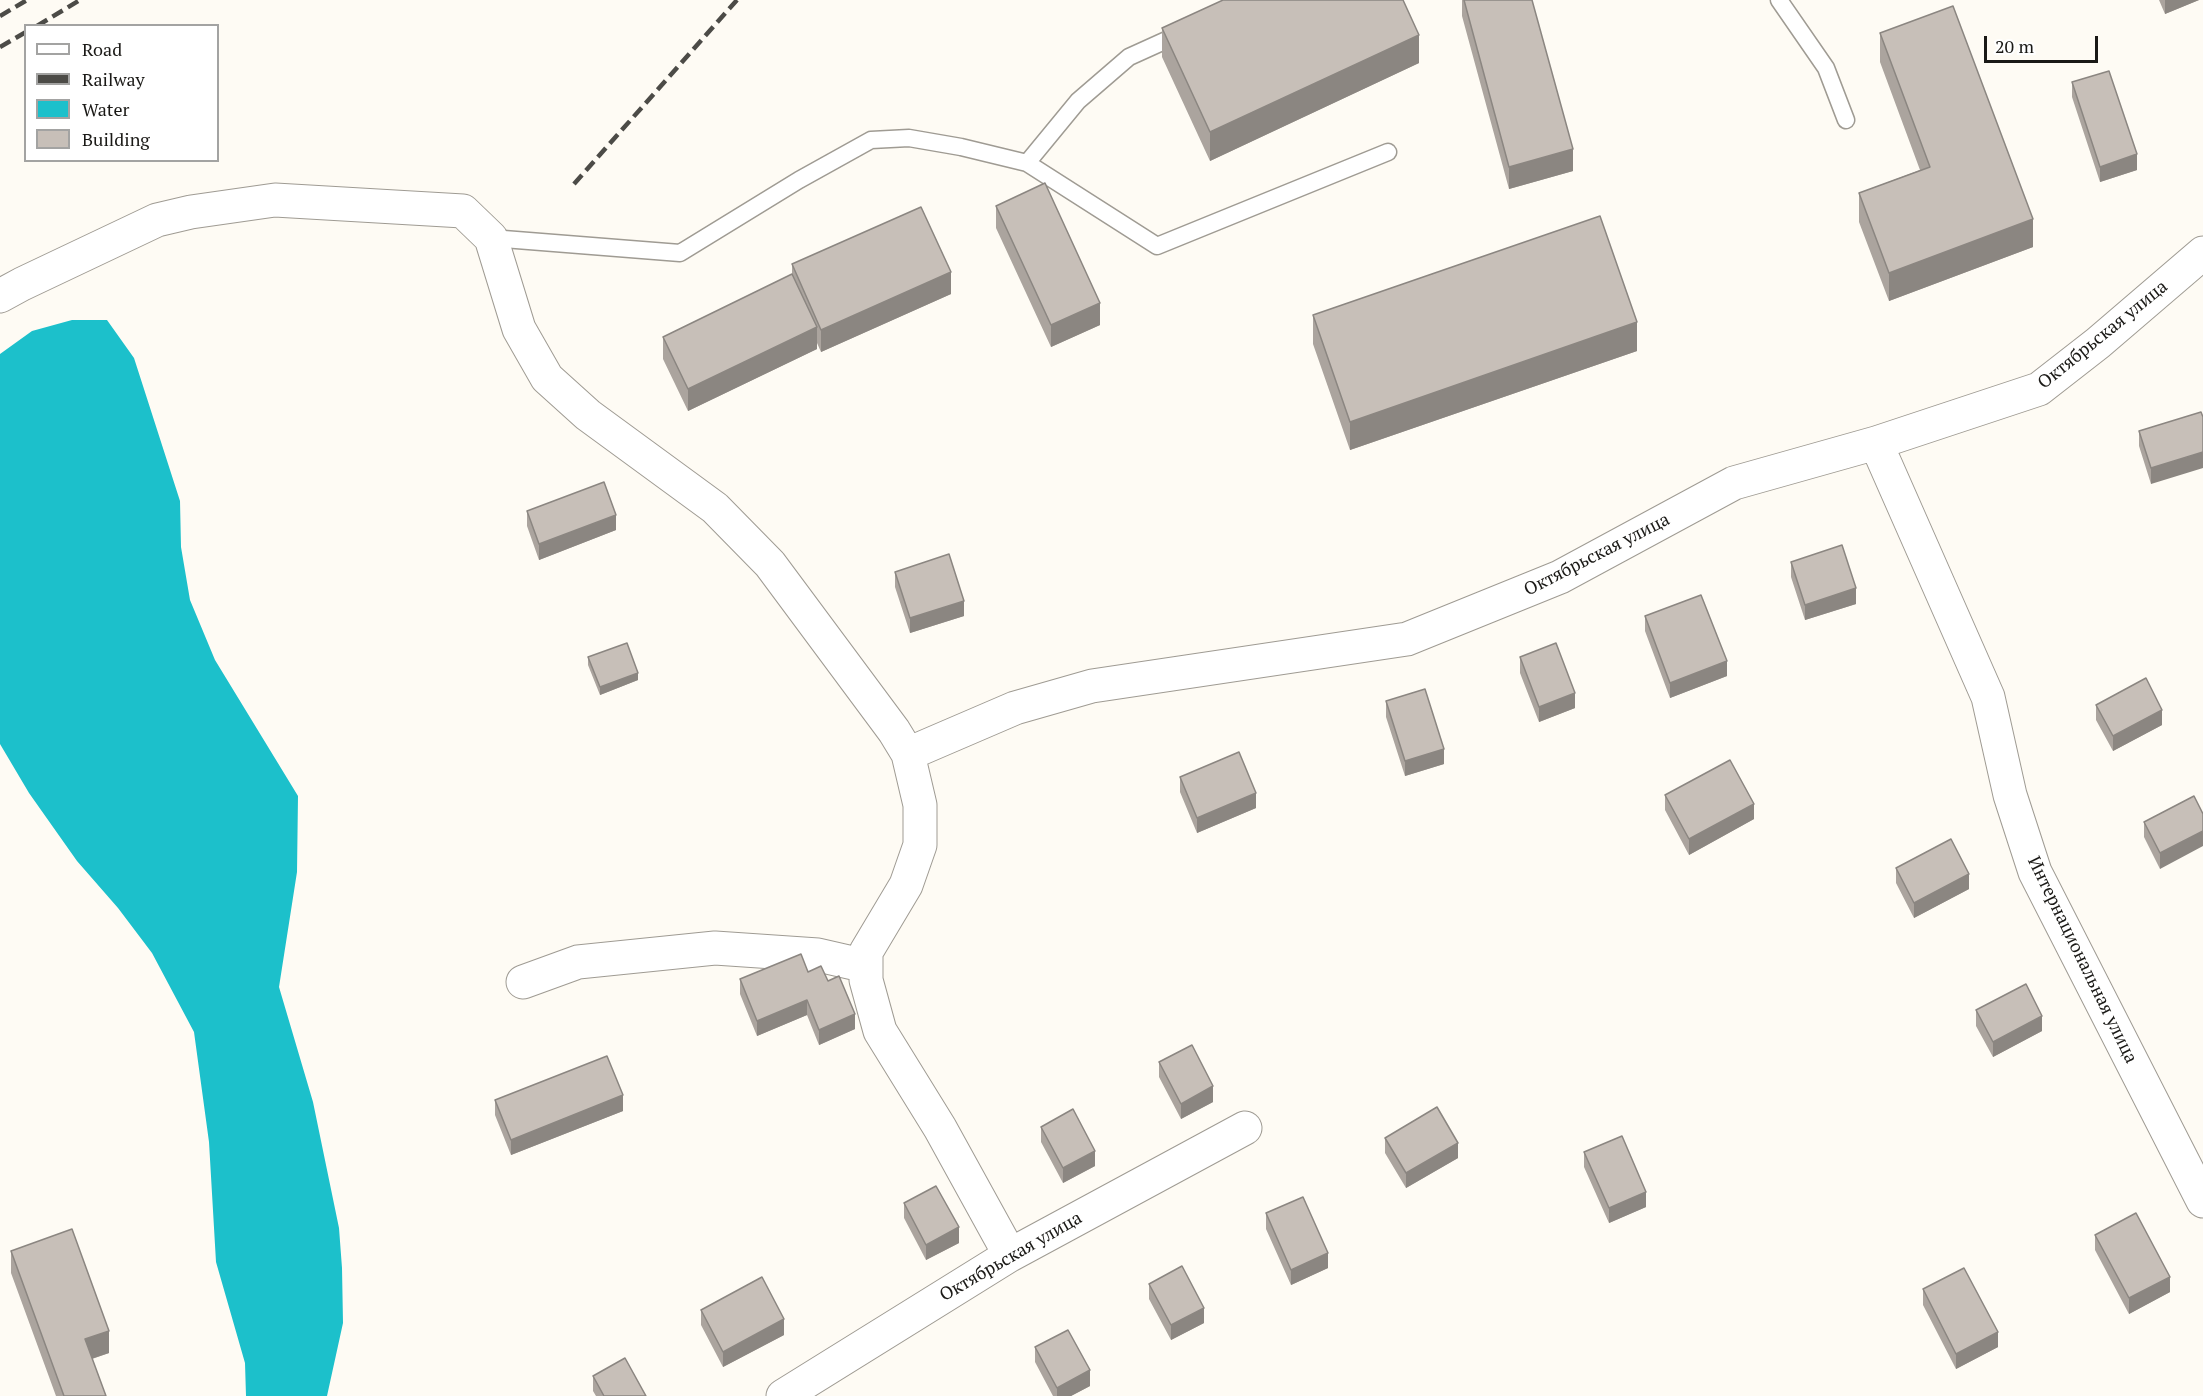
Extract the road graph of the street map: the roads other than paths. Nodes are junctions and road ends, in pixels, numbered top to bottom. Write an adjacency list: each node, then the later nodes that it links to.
1 (1779, 0): 3 (lane)
2 (1202, 24): 5 (lane)
3 (1846, 120)
4 (1388, 152): 5 (lane)
5 (1027, 163): 6 (lane)
6 (490, 238): 8 (street); 10 (street)
7 (2203, 253): 9 (street, Октябрьская улица)
8 (0, 296)
9 (1876, 443): 10 (street, Октябрьская улица); 14 (street, Интернациональная улица)
10 (908, 754): 11 (street)
11 (866, 966): 12 (street); 15 (street)
12 (523, 982)
13 (1245, 1128): 15 (street, Октябрьская улица)
14 (2203, 1201)
15 (1010, 1255): 16 (street, Октябрьская улица)
16 (783, 1396)

